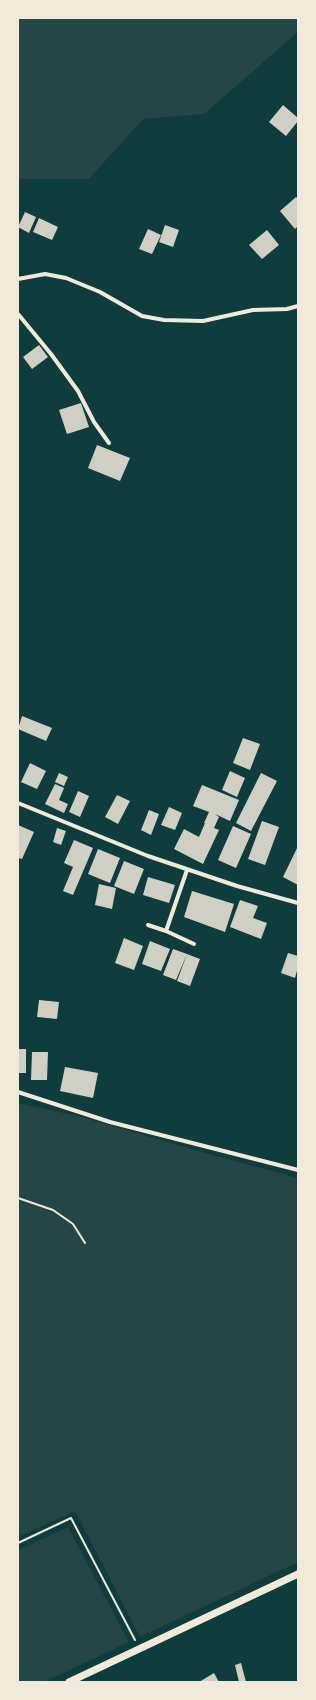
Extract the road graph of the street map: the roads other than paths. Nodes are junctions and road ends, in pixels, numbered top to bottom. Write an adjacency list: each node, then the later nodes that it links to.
1 (18, 279): 2 (street)
2 (298, 306)
3 (18, 314): 4 (street)
4 (110, 443)
5 (18, 803): 6 (street)
6 (187, 870): 7 (street); 9 (street)
7 (298, 903)
8 (148, 925): 9 (street)
9 (166, 931): 10 (street)
10 (194, 944)
11 (18, 1092): 12 (street)
12 (298, 1170)
13 (298, 1574): 14 (street)
14 (70, 1682)

